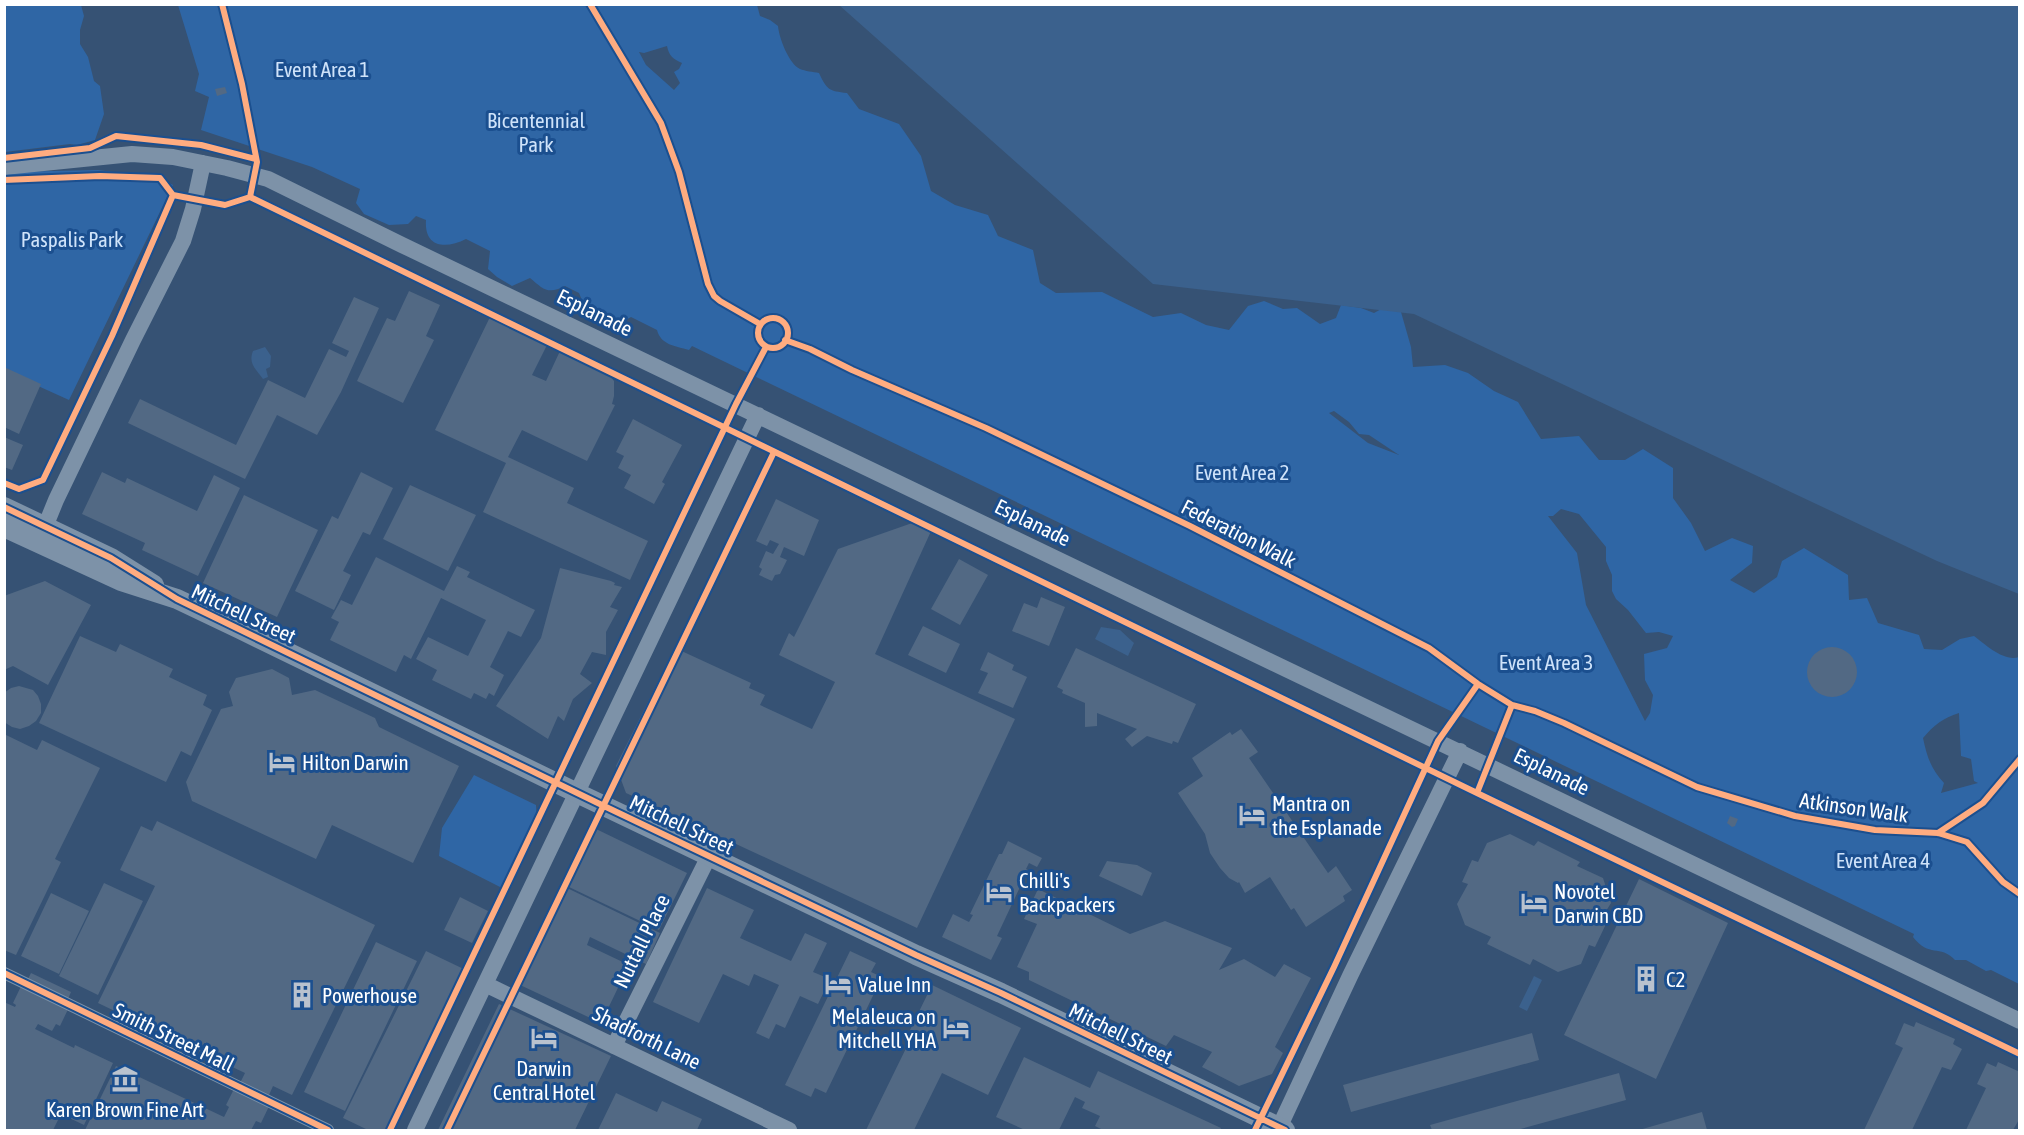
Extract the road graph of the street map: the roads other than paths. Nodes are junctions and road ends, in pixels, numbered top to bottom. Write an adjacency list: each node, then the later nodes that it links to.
1 (203, 163): 2 (street, Esplanade); 3 (street, Esplanade); 6 (street)
2 (4, 167)
3 (758, 415): 7 (street, Esplanade); 8 (street)
4 (4, 507): 6 (street, Mitchell Street)
5 (4, 527): 6 (street, Mitchell Street)
6 (41, 535): 8 (street, Mitchell Street)
7 (1460, 752): 12 (street, Esplanade); 14 (street)
8 (577, 793): 9 (street, Mitchell Street); 11 (street)
9 (709, 856): 13 (street, Nuttall Place); 14 (street, Mitchell Street)
10 (4, 973): 15 (street, Smith Street Mall)
11 (485, 984): 13 (street, Shadforth Lane); 16 (street)
12 (2019, 1021)
13 (614, 1046): 17 (street, Shadforth Lane)
14 (1281, 1130)
15 (328, 1131)
16 (415, 1131)
17 (789, 1131)

